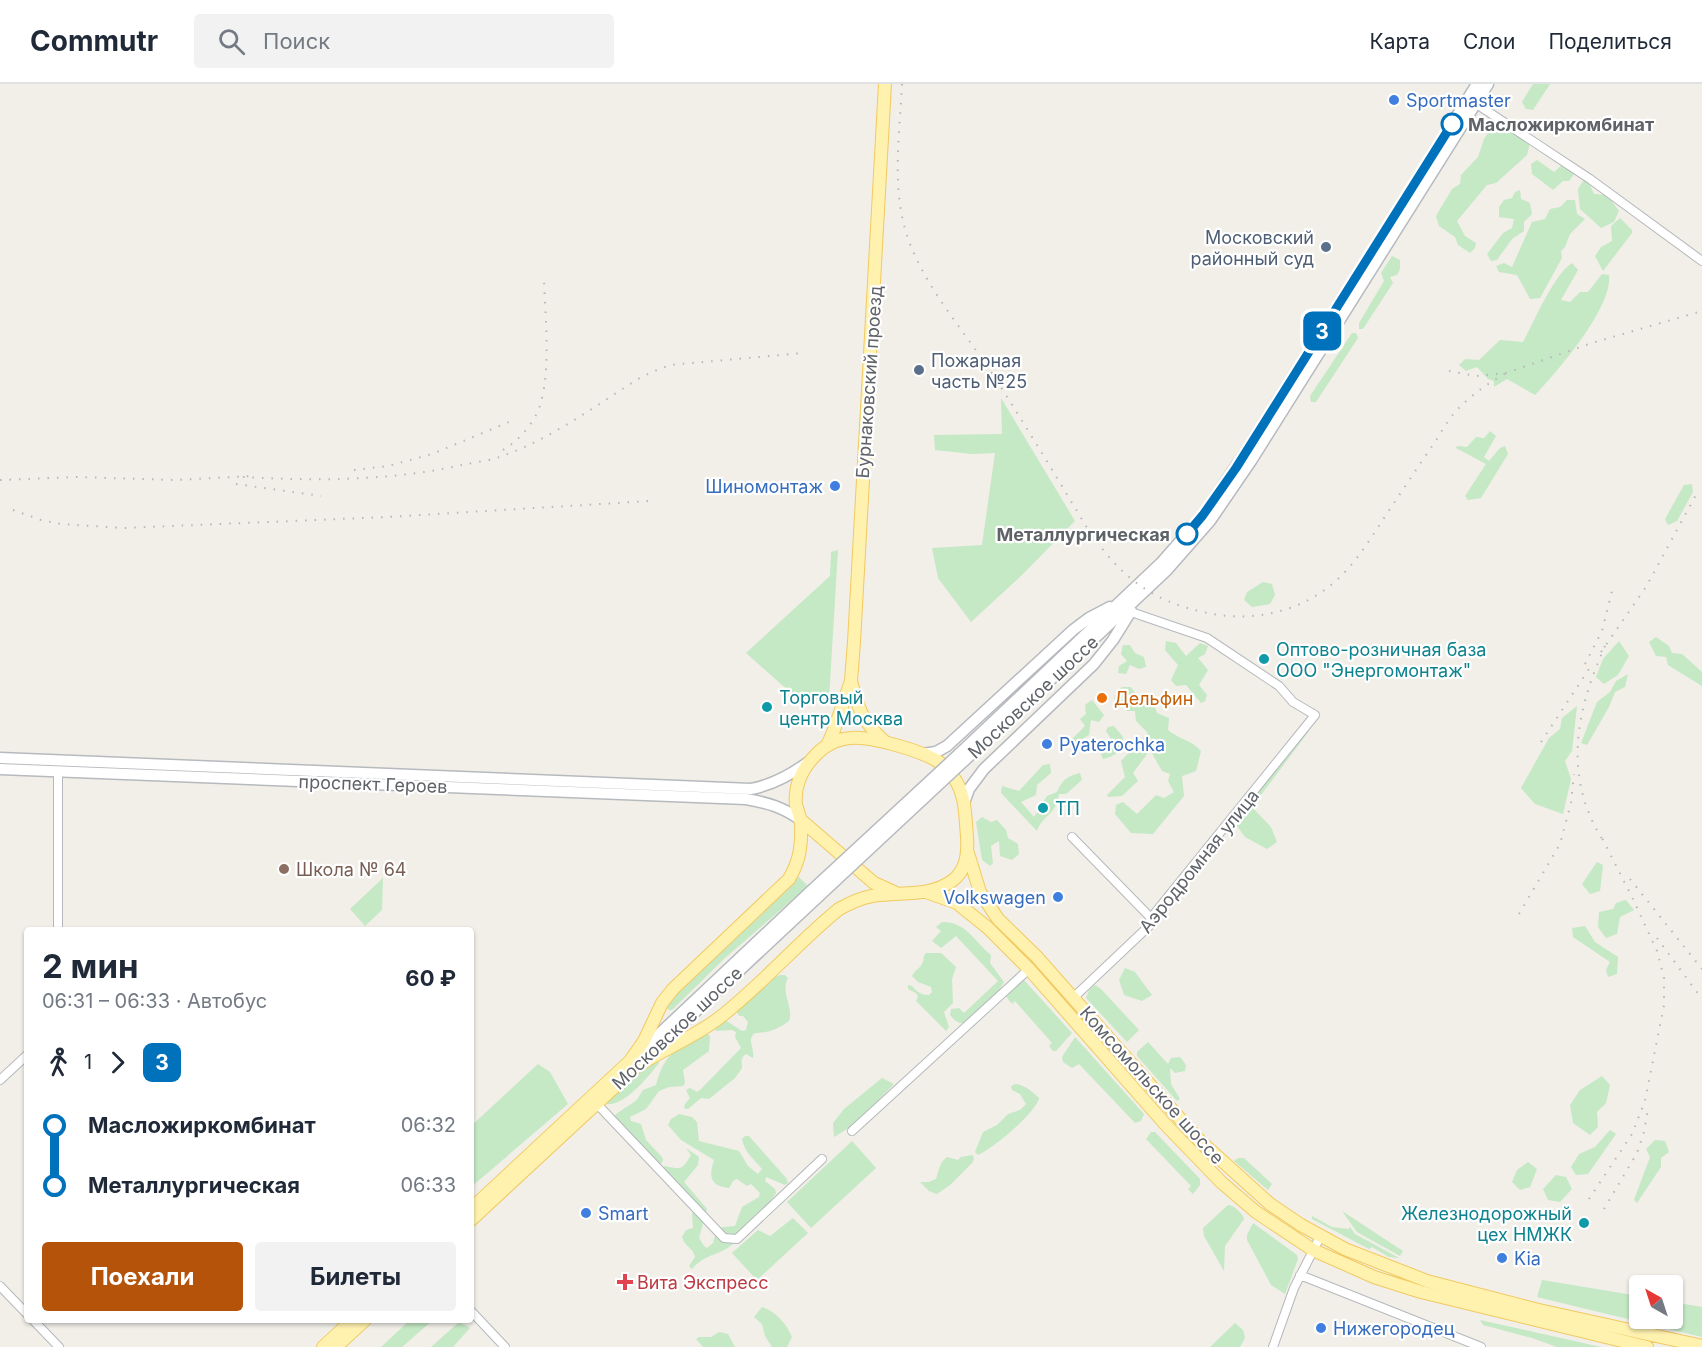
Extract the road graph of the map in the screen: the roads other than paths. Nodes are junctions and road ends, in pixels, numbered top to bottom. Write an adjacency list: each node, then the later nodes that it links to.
1 (885, 84): 8 (main road, Бурнаковский проезд)
2 (1477, 84): 4 (main road, Московское шоссе)
3 (1488, 84): 4 (main road, Московское шоссе)
4 (1472, 100): 5 (street); 6 (main road, Московское шоссе)
5 (1702, 261)
6 (1136, 595): 7 (main road); 11 (main road); 27 (main road, Московское шоссе, bridge)
7 (1131, 612): 16 (main road); 22 (street, Аэродромная улица)
8 (850, 681): 9 (main road); 10 (main road)
9 (886, 742): 10 (main road); 11 (main road)
10 (827, 746): 13 (main road)
11 (922, 754): 16 (main road)
12 (0, 758): 13 (main road, проспект Героев)
13 (809, 761): 17 (main road)
14 (0, 770): 15 (main road, проспект Героев)
15 (58, 772): 17 (main road, проспект Героев); 23 (street)
16 (964, 803): 19 (main road)
17 (801, 820): 21 (main road); 27 (main road)
18 (1072, 837): 22 (street)
19 (968, 852): 20 (main road); 25 (main road, Комсомольское шоссе)
20 (926, 892): 21 (main road); 24 (main road, Комсомольское шоссе)
21 (897, 894): 27 (main road)
22 (1151, 918): 25 (street, Аэродромная улица)
23 (58, 927)
24 (1029, 969): 30 (street); 35 (main road, Комсомольское шоссе)
25 (1073, 998): 34 (main road, Комсомольское шоссе)
26 (24, 1058): 28 (street)
27 (633, 1064): 29 (main road, Московское шоссе); 32 (main road, Московское шоссе)
28 (0, 1080)
29 (597, 1104): 31 (street); 33 (main road, Московское шоссе)
30 (852, 1131)
31 (822, 1159)
32 (474, 1206)
33 (474, 1217)
34 (1320, 1237): 35 (street); 43 (main road, Комсомольское шоссе)
35 (1313, 1250): 36 (street); 50 (main road, Комсомольское шоссе)
36 (1300, 1275): 48 (street); 49 (street)
37 (0, 1286): 38 (street)
38 (24, 1311)
39 (474, 1314): 47 (street)
40 (36, 1323): 44 (street)
41 (349, 1323): 45 (main road)
42 (362, 1323): 46 (main road)
43 (1702, 1346)
44 (59, 1347)
45 (323, 1347)
46 (336, 1347)
47 (505, 1347)
48 (1273, 1347)
49 (1481, 1347)
50 (1647, 1347)

